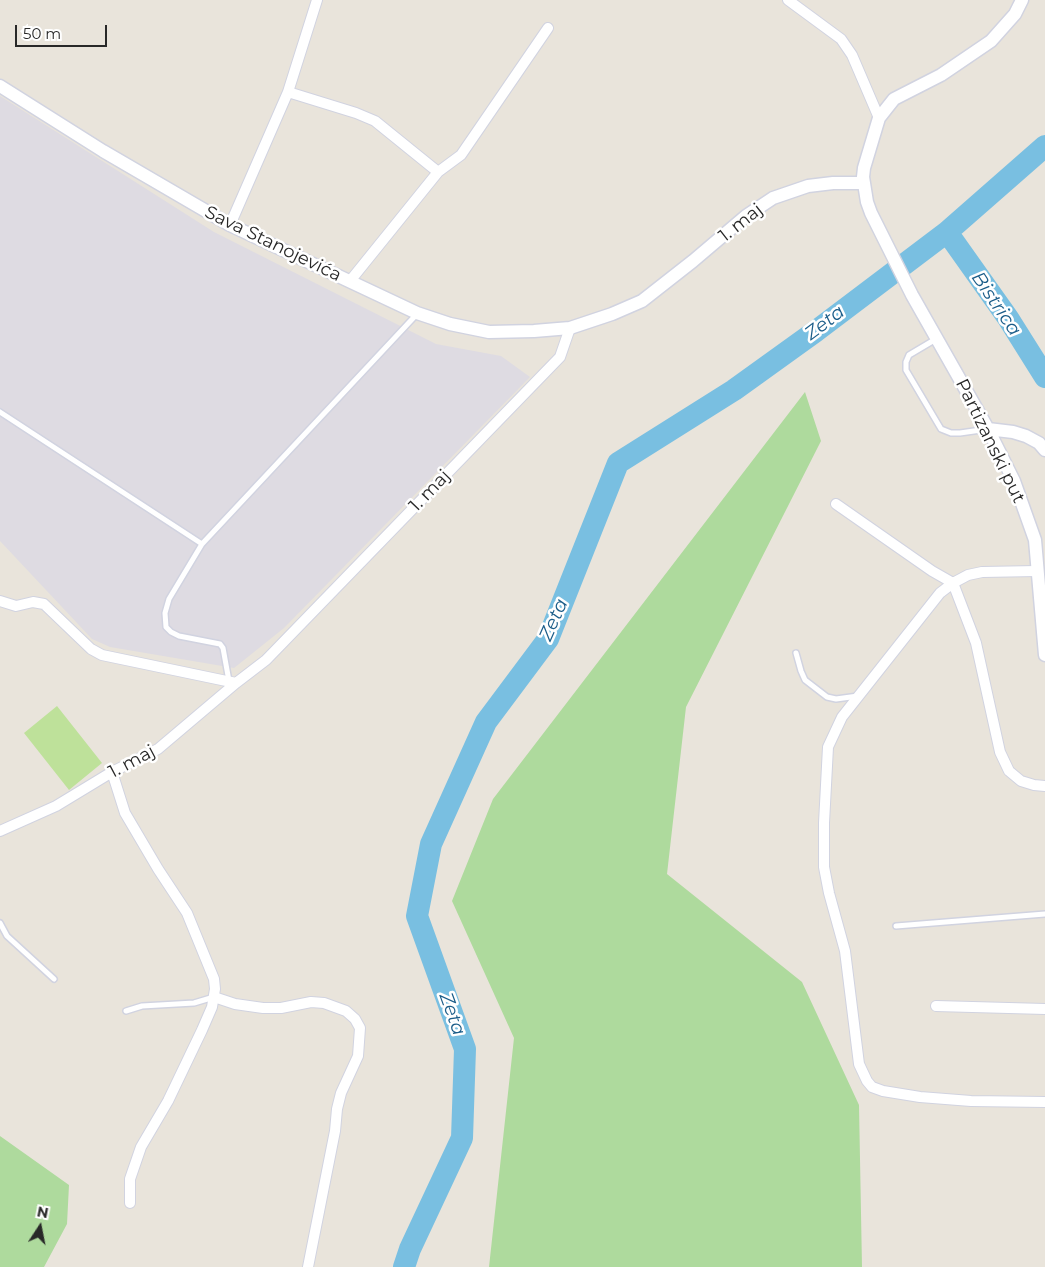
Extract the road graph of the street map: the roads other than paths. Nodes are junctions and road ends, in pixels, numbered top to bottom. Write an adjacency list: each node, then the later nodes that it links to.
1 (317, 0): 6 (street)
2 (788, 0): 7 (street)
3 (1022, 0): 7 (street)
4 (548, 28): 8 (street)
5 (0, 86): 10 (street, Sava Stanojevića)
6 (288, 92): 8 (street); 10 (street)
7 (879, 118): 9 (street, Partizanski put)
8 (438, 172): 11 (street)
9 (864, 183): 13 (street, 1. maj); 14 (street, Partizanski put)
10 (230, 225): 11 (street, Sava Stanojevića)
11 (350, 282): 12 (street, Sava Stanojevića)
12 (417, 313): 13 (street, Sava Stanojevića); 19 (lane)
13 (570, 328): 25 (street, 1. maj)
14 (937, 338): 16 (street, Partizanski put); 16 (lane)
15 (0, 412): 19 (lane)
16 (988, 429): 17 (street); 20 (street, Partizanski put)
17 (1045, 450)
18 (836, 504): 21 (street)
19 (202, 544): 25 (lane)
20 (1037, 571): 21 (street); 24 (street, Partizanski put)
21 (954, 583): 26 (street); 28 (street)
22 (0, 601): 25 (street)
23 (796, 653): 26 (lane)
24 (1045, 655)
25 (232, 682): 27 (street, 1. maj)
26 (859, 696): 38 (street)
27 (112, 772): 29 (street, 1. maj); 34 (street)
28 (1045, 786)
29 (0, 831)
30 (1045, 914): 32 (lane)
31 (0, 923): 33 (lane)
32 (896, 926)
33 (54, 979)
34 (214, 997): 37 (lane); 39 (street); 40 (street)
35 (936, 1006): 36 (street)
36 (1045, 1009)
37 (126, 1011)
38 (1045, 1102)
39 (130, 1203)
40 (308, 1267)

